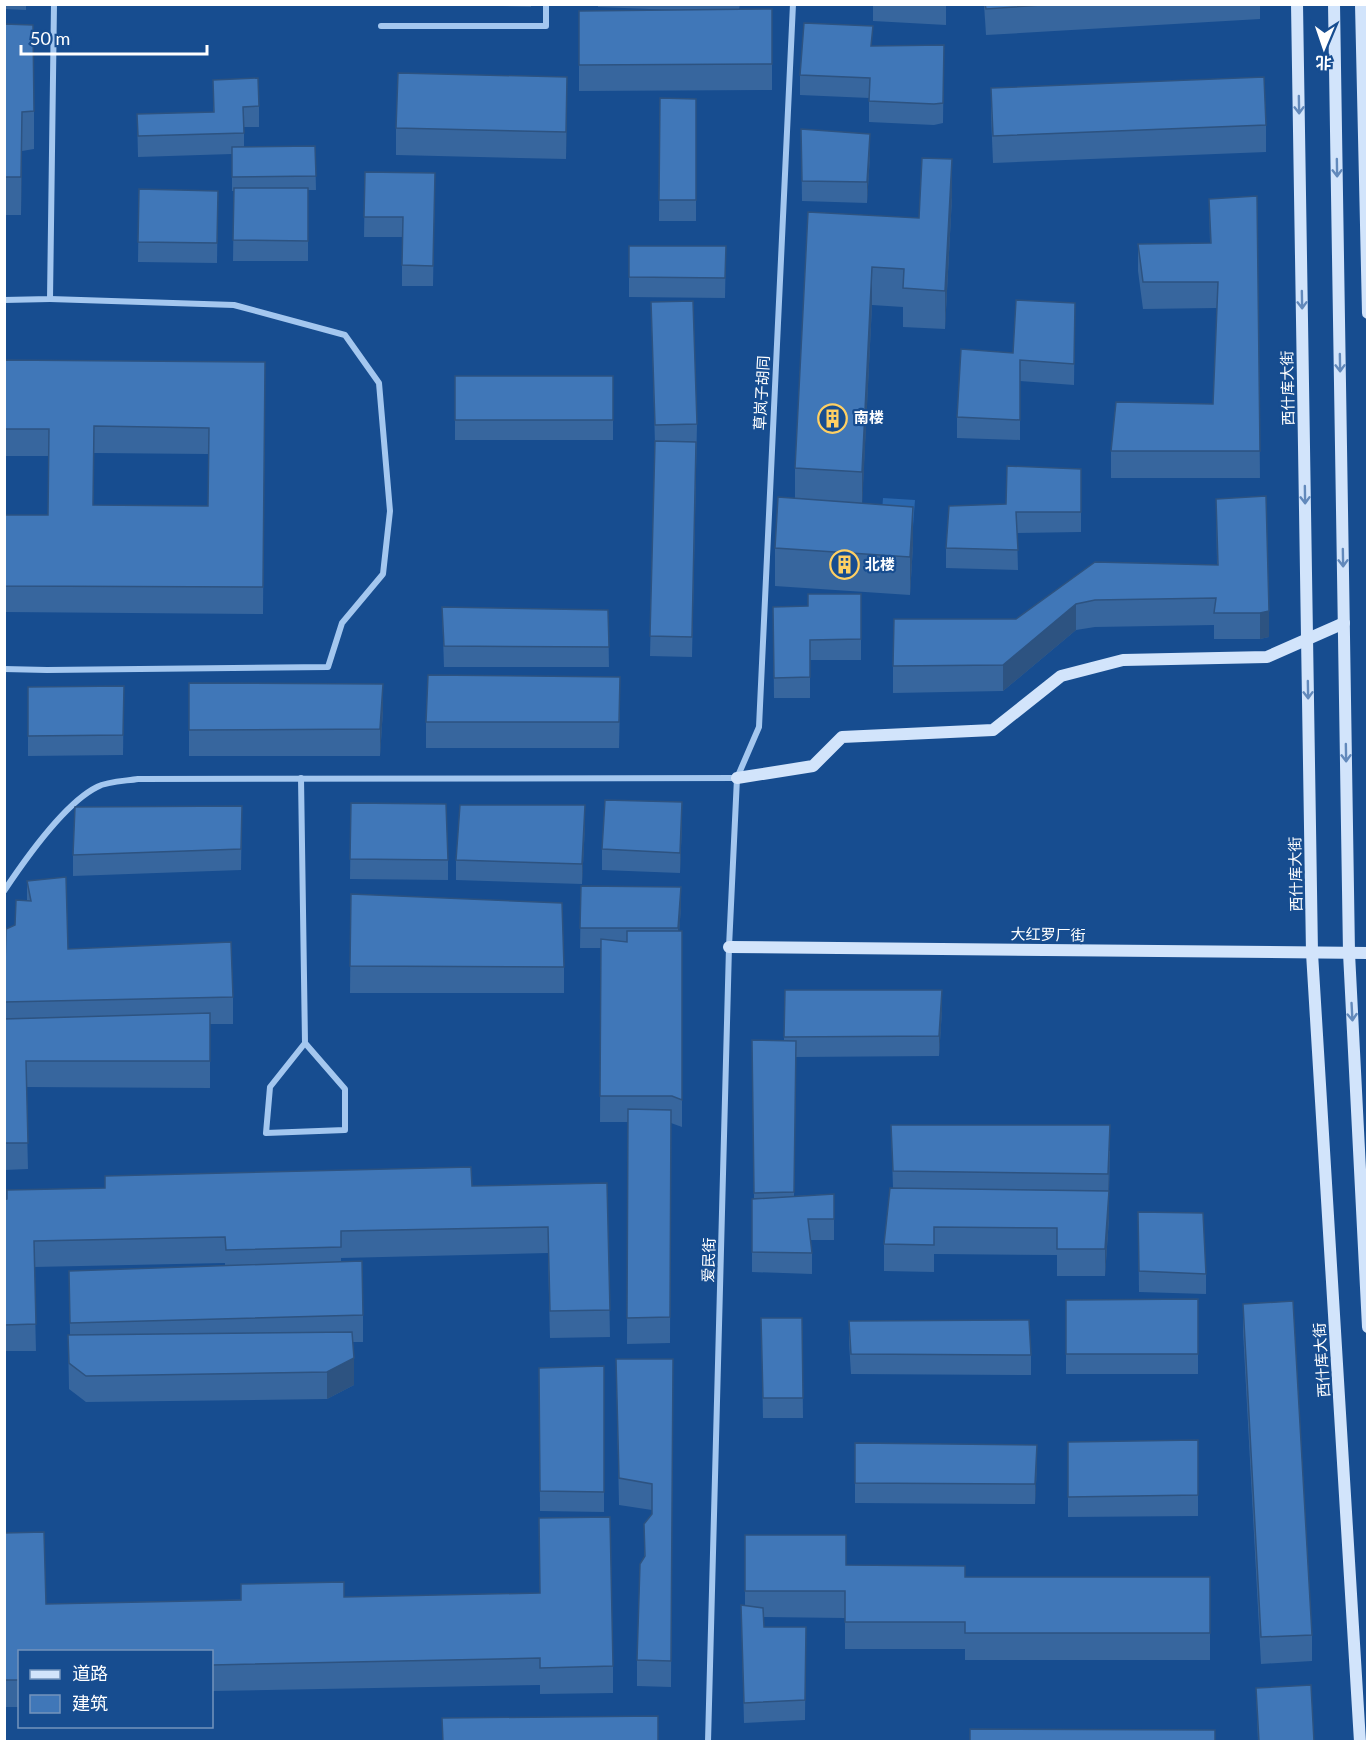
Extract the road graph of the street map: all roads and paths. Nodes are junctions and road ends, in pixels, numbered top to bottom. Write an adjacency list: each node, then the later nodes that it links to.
1 (54, 4): 8 (street)
2 (546, 4): 7 (street)
3 (793, 4): 15 (street, 草岚子胡同)
4 (1297, 4): 12 (street, 西什库大街, one-way to 12)
5 (1334, 4): 11 (street, one-way to 11)
6 (1361, 4): 10 (street)
7 (381, 26)
8 (50, 299): 9 (street); 13 (street)
9 (4, 300)
10 (1368, 313)
11 (1344, 623): 12 (street); 19 (street, one-way to 19)
12 (1307, 638): 15 (street); 18 (street, 西什库大街, one-way to 18)
13 (4, 669)
14 (301, 778): 15 (street); 16 (street); 21 (street)
15 (737, 778): 17 (street, 爱民街)
16 (4, 891)
17 (729, 947): 18 (street, 大红罗厂街); 23 (street, 爱民街)
18 (1312, 953): 19 (street, 大红罗厂街); 24 (street, 西什库大街)
19 (1349, 953): 20 (street, 大红罗厂街); 22 (street, one-way to 22)
20 (1368, 953)
21 (305, 1042): 21 (street)
22 (1368, 1327)
23 (708, 1742)
24 (1360, 1742)

